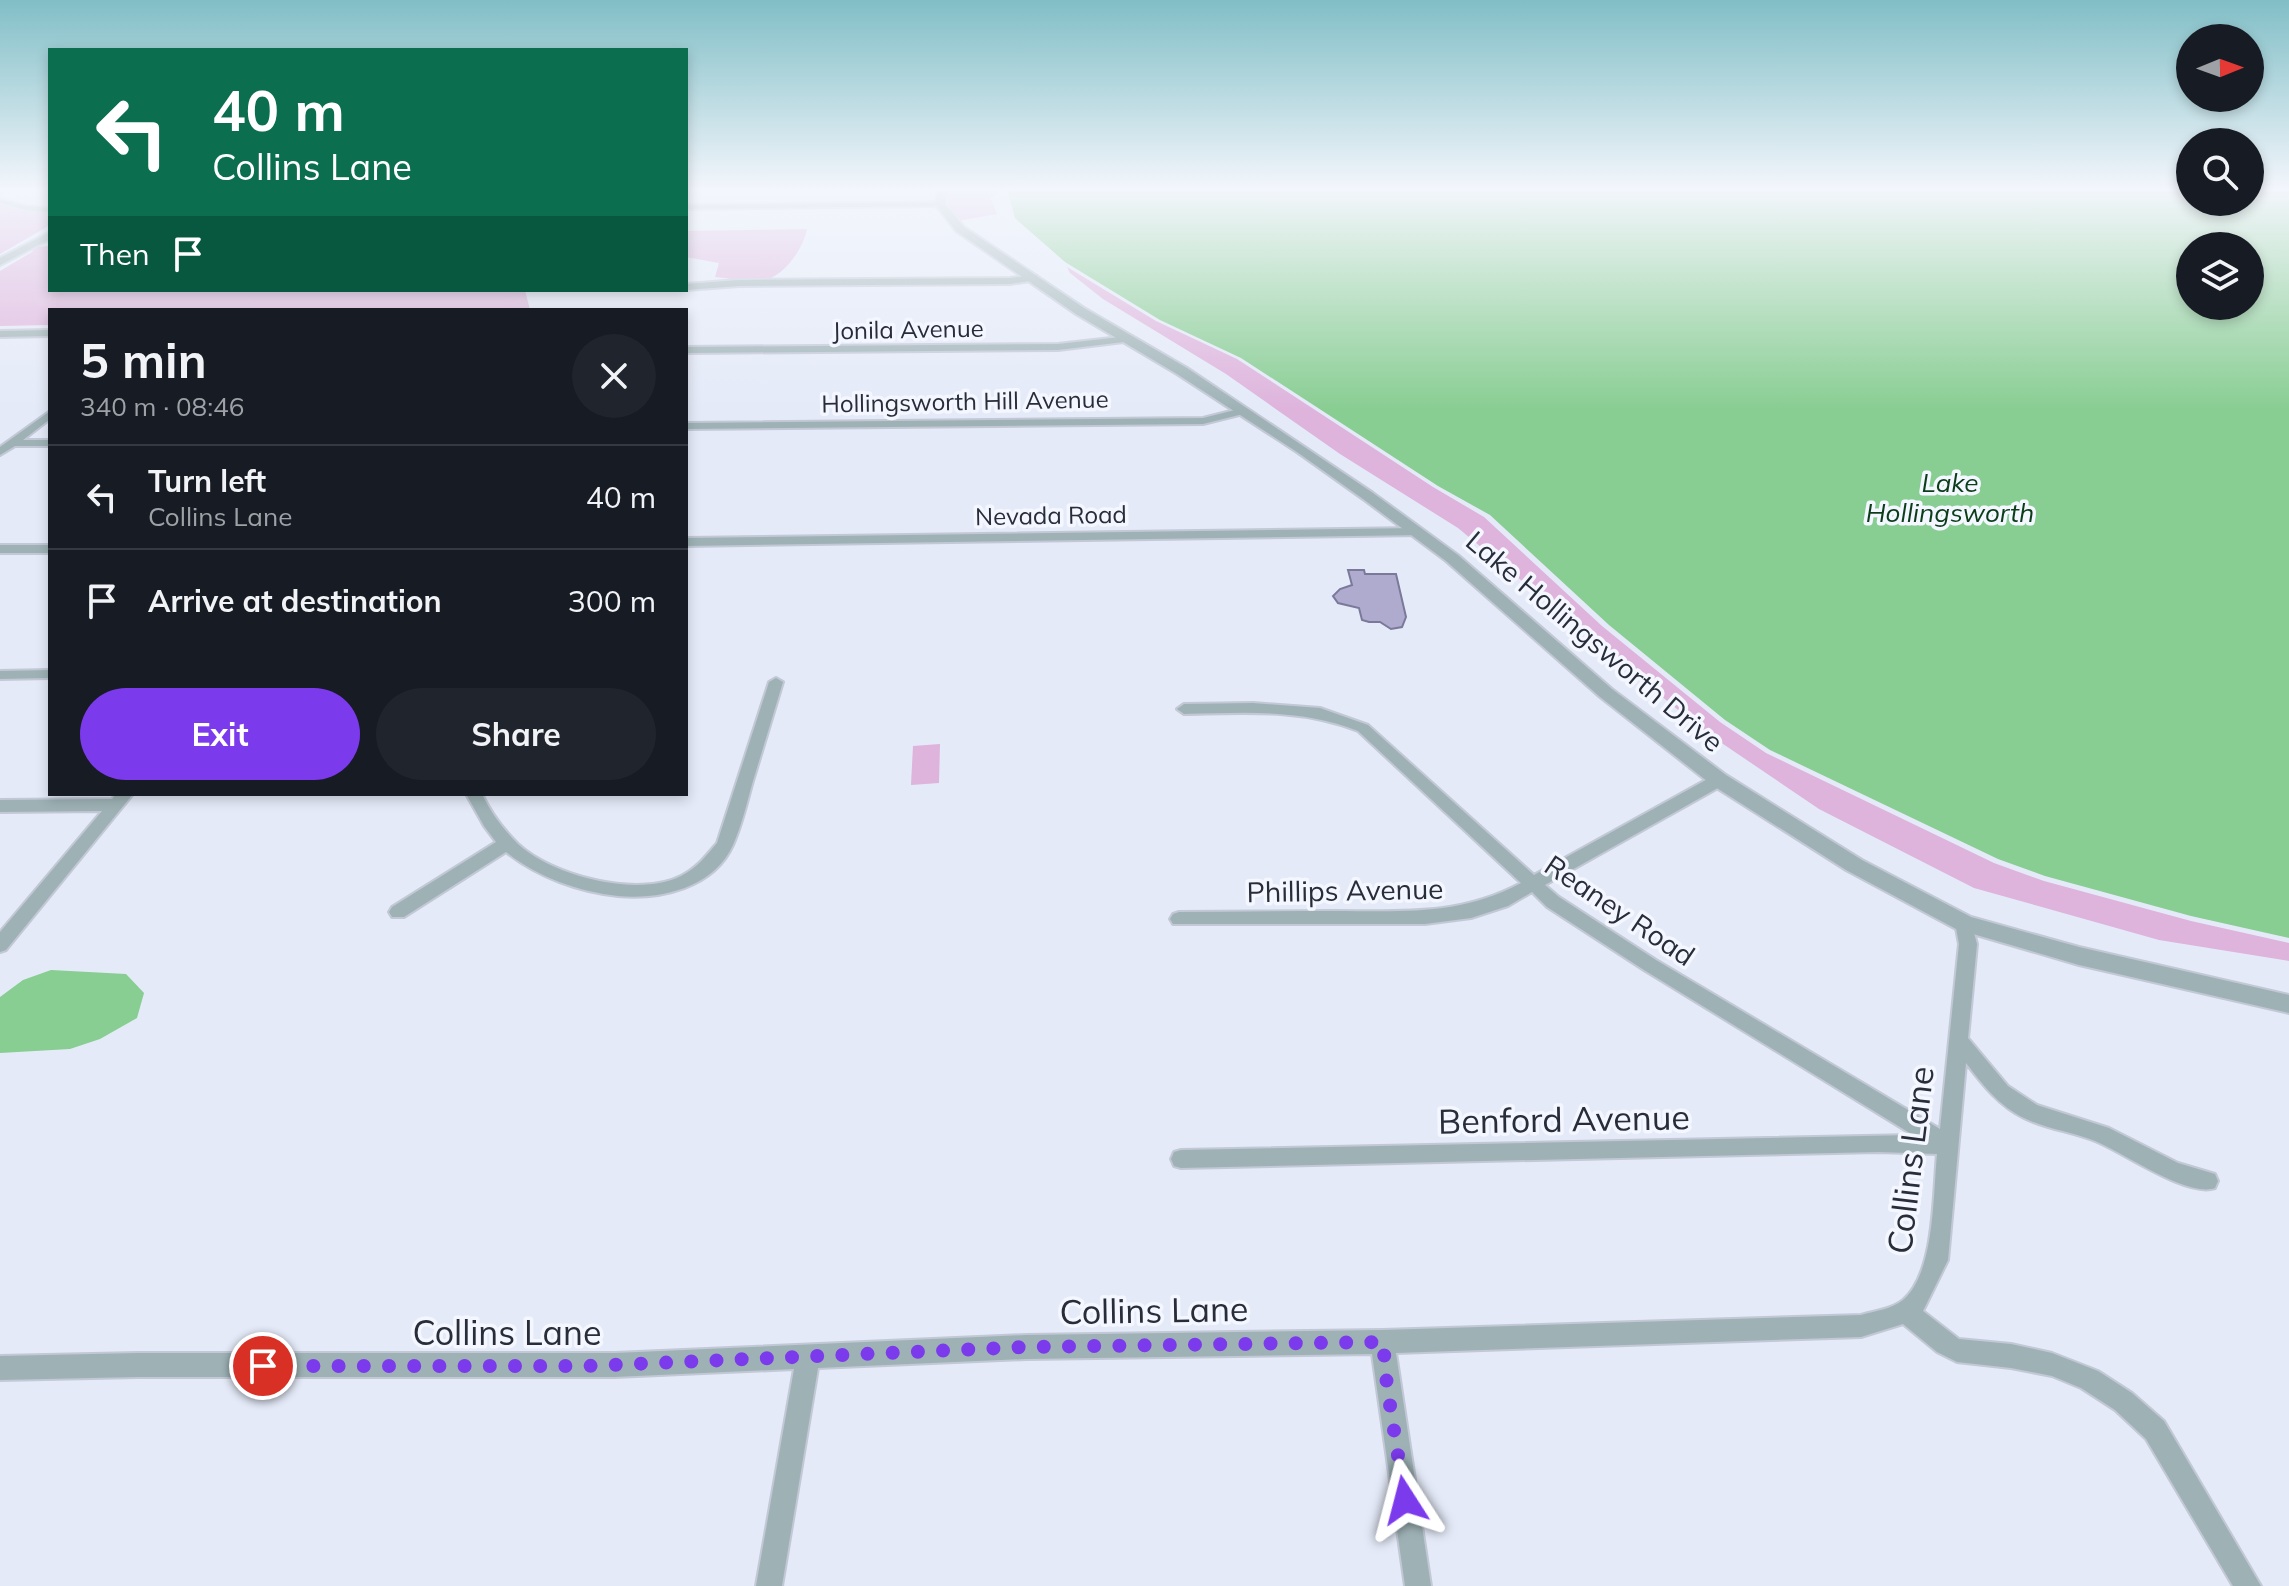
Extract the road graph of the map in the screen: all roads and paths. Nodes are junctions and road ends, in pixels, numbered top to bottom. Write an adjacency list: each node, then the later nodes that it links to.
1 (1011, 263): 2 (street, Lake Hollingsworth Drive)
2 (1034, 278): 3 (street); 7 (street, Lake Hollingsworth Drive)
3 (688, 287)
4 (48, 333): 6 (street)
5 (0, 334): 6 (street)
6 (20, 334): 8 (street)
7 (1129, 339): 9 (street, Jonila Avenue); 10 (street, Lake Hollingsworth Drive)
8 (0, 347)
9 (688, 350)
10 (1243, 411): 12 (street, Hollingsworth Hill Avenue); 16 (street, Lake Hollingsworth Drive)
11 (48, 416): 13 (street)
12 (688, 426)
13 (12, 443): 14 (street); 15 (street)
14 (48, 443)
15 (0, 452)
16 (1417, 532): 17 (street, Nevada Road); 24 (street, Lake Hollingsworth Drive)
17 (688, 542)
18 (0, 549): 19 (street)
19 (48, 549)
20 (48, 674): 21 (street)
21 (0, 675)
22 (776, 682): 28 (street)
23 (1184, 709): 29 (street, Reaney Road)
24 (1719, 780): 29 (street, Phillips Avenue); 32 (street, Lake Hollingsworth Drive)
25 (475, 796): 28 (street)
26 (121, 799): 27 (street); 33 (street)
27 (0, 806)
28 (508, 843): 30 (street)
29 (1531, 882): 31 (street, Phillips Avenue); 36 (street, Reaney Road)
30 (398, 912)
31 (1179, 919)
32 (1964, 923): 34 (street, Lake Hollingsworth Drive); 35 (street, Collins Lane)
33 (0, 945)
34 (2289, 1004)
35 (1958, 1039): 36 (street, Collins Lane); 38 (street)
36 (1948, 1145): 37 (street, Benford Avenue); 39 (street, Collins Lane)
37 (1181, 1159)
38 (2207, 1181)
39 (1908, 1313): 40 (street, Collins Lane); 45 (street)
40 (1383, 1342): 41 (street, Collins Lane); 44 (street)
41 (808, 1356): 42 (street, Collins Lane); 43 (street)
42 (0, 1368)
43 (769, 1586)
44 (1418, 1586)
45 (2248, 1586)

